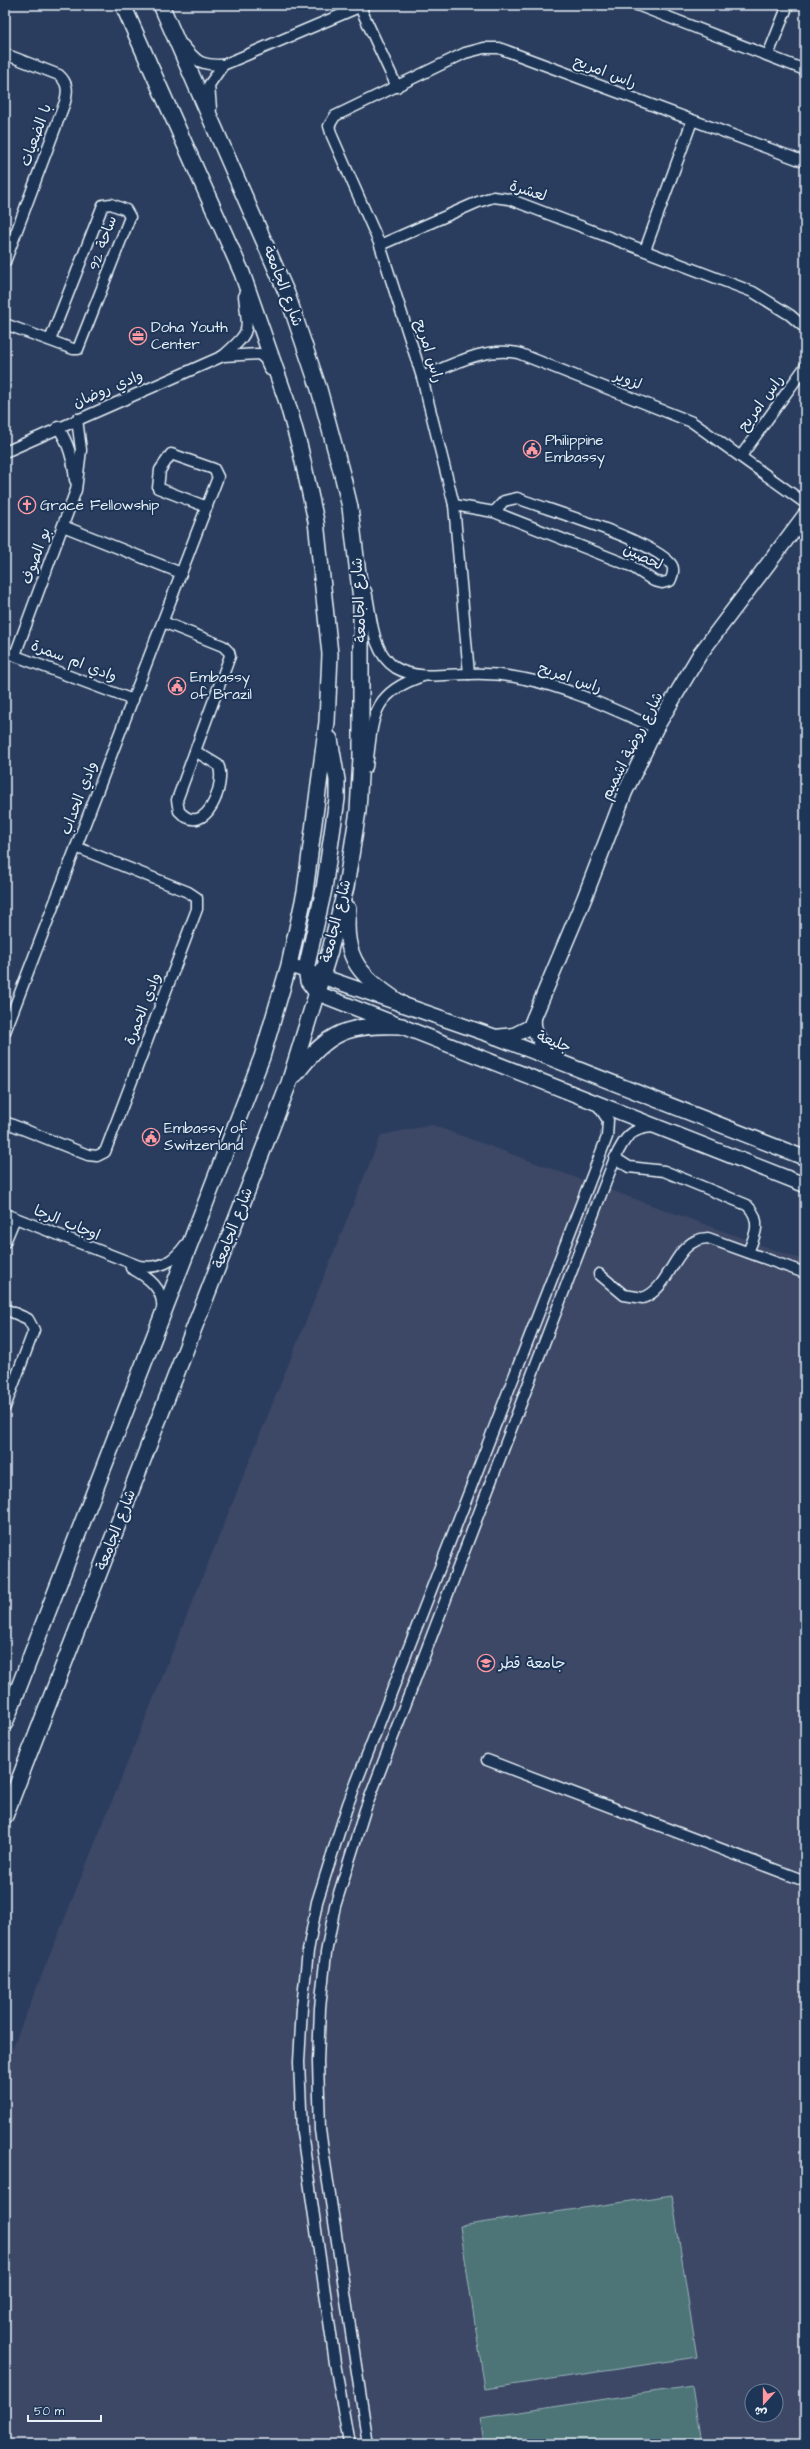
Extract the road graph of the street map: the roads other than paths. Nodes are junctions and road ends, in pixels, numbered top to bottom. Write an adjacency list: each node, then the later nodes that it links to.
1 (123, 5): 18 (main road)
2 (161, 5): 6 (main road, شارع الجامعة)
3 (637, 5): 8 (street)
4 (788, 5): 8 (street)
5 (362, 6): 9 (street); 11 (street)
6 (174, 34): 9 (street); 13 (main road, شارع الجامعة)
7 (5, 54): 17 (street, با الضعيات)
8 (768, 55): 10 (street)
9 (223, 65): 13 (street)
10 (805, 70)
11 (397, 87): 12 (street, راس امريح); 15 (street, راس امريح)
12 (692, 121): 14 (street, راس امريح); 16 (street)
13 (218, 137): 38 (main road, شارع الجامعة)
14 (805, 162)
15 (380, 245): 16 (street, لعشرة); 24 (street, راس امريح)
16 (645, 250): 20 (street, لعشرة)
17 (5, 262)
18 (242, 273): 22 (street, وادي روضان); 25 (main road)
19 (5, 324): 21 (street, ساحة 92)
20 (805, 328)
21 (50, 340): 21 (street, ساحة 92)
22 (223, 356): 25 (street, وادي روضان); 26 (street, وادي روضان)
23 (805, 367): 29 (street, راس امريح)
24 (422, 377): 29 (street, لزوير); 32 (street, راس امريح)
25 (287, 402): 45 (main road)
26 (77, 419): 27 (street, وادي روضان); 30 (street, بو الصوف)
27 (58, 427): 28 (street, وادي روضان); 30 (street, بو الصوف)
28 (5, 452)
29 (741, 456): 31 (street, لزوير)
30 (76, 490): 36 (street, بو الصوف)
31 (805, 503)
32 (454, 505): 34 (street, لحصين); 42 (street, راس امريح)
33 (207, 507): 33 (street, وادي الحداب); 37 (street, وادي الحداب)
34 (494, 512): 34 (street, لحصين)
35 (805, 514): 46 (main road, شارع روضة اشميم)
36 (63, 526): 37 (street); 41 (street, بو الصوف)
37 (181, 573): 39 (street, وادي الحداب)
38 (359, 573): 43 (street, راس امريح); 48 (main road, شارع الجامعة)
39 (162, 622): 44 (street, وادي الحداب); 47 (street)
40 (5, 652): 41 (street, وادي ام سمرة)
41 (15, 656): 44 (street, وادي ام سمرة)
42 (469, 674): 43 (street, راس امريح); 46 (street, راس امريح)
43 (424, 675): 48 (street, راس امريح)
44 (133, 700): 49 (street, وادي الحداب)
45 (327, 722): 51 (main road); 52 (main road)
46 (656, 728): 56 (main road, شارع روضة اشميم)
47 (195, 751): 47 (street)
48 (358, 811): 50 (main road, شارع الجامعة)
49 (76, 847): 58 (street, وادي الحداب); 63 (street, وادي الحمرة)
50 (346, 886): 53 (main road, شارع الجامعة); 55 (main road)
51 (289, 965): 52 (main road, جليعة); 71 (main road)
52 (306, 969): 53 (main road, جليعة); 54 (main road)
53 (323, 975): 54 (main road, شارع الجامعة); 55 (main road, جليعة)
54 (317, 993): 57 (main road); 61 (main road, شارع الجامعة)
55 (402, 1004): 59 (main road, جليعة)
56 (534, 1018): 59 (main road, شارع روضة اشميم); 60 (main road)
57 (402, 1026): 61 (main road); 62 (main road)
58 (5, 1032)
59 (496, 1038): 60 (main road, جليعة)
60 (568, 1065): 66 (main road, جليعة)
61 (289, 1083): 82 (main road, شارع الجامعة)
62 (594, 1101): 64 (main road); 67 (street)
63 (5, 1122)
64 (660, 1127): 65 (street); 69 (main road)
65 (615, 1158): 68 (street); 73 (street)
66 (805, 1158)
67 (594, 1168): 68 (street); 84 (street)
68 (609, 1175): 85 (street)
69 (805, 1185)
70 (10, 1216): 72 (street); 74 (street, اوجاب الرجا)
71 (197, 1227): 74 (street, اوجاب الرجا); 78 (main road)
72 (5, 1242)
73 (748, 1252): 75 (street); 76 (street)
74 (117, 1260): 78 (street, اوجاب الرجا)
75 (805, 1273)
76 (599, 1274)
77 (5, 1309): 79 (street)
78 (155, 1337): 80 (main road)
79 (5, 1407)
80 (5, 1723)
81 (487, 1760): 83 (street)
82 (5, 1816)
83 (805, 1881)
84 (349, 2444)
85 (368, 2444)

